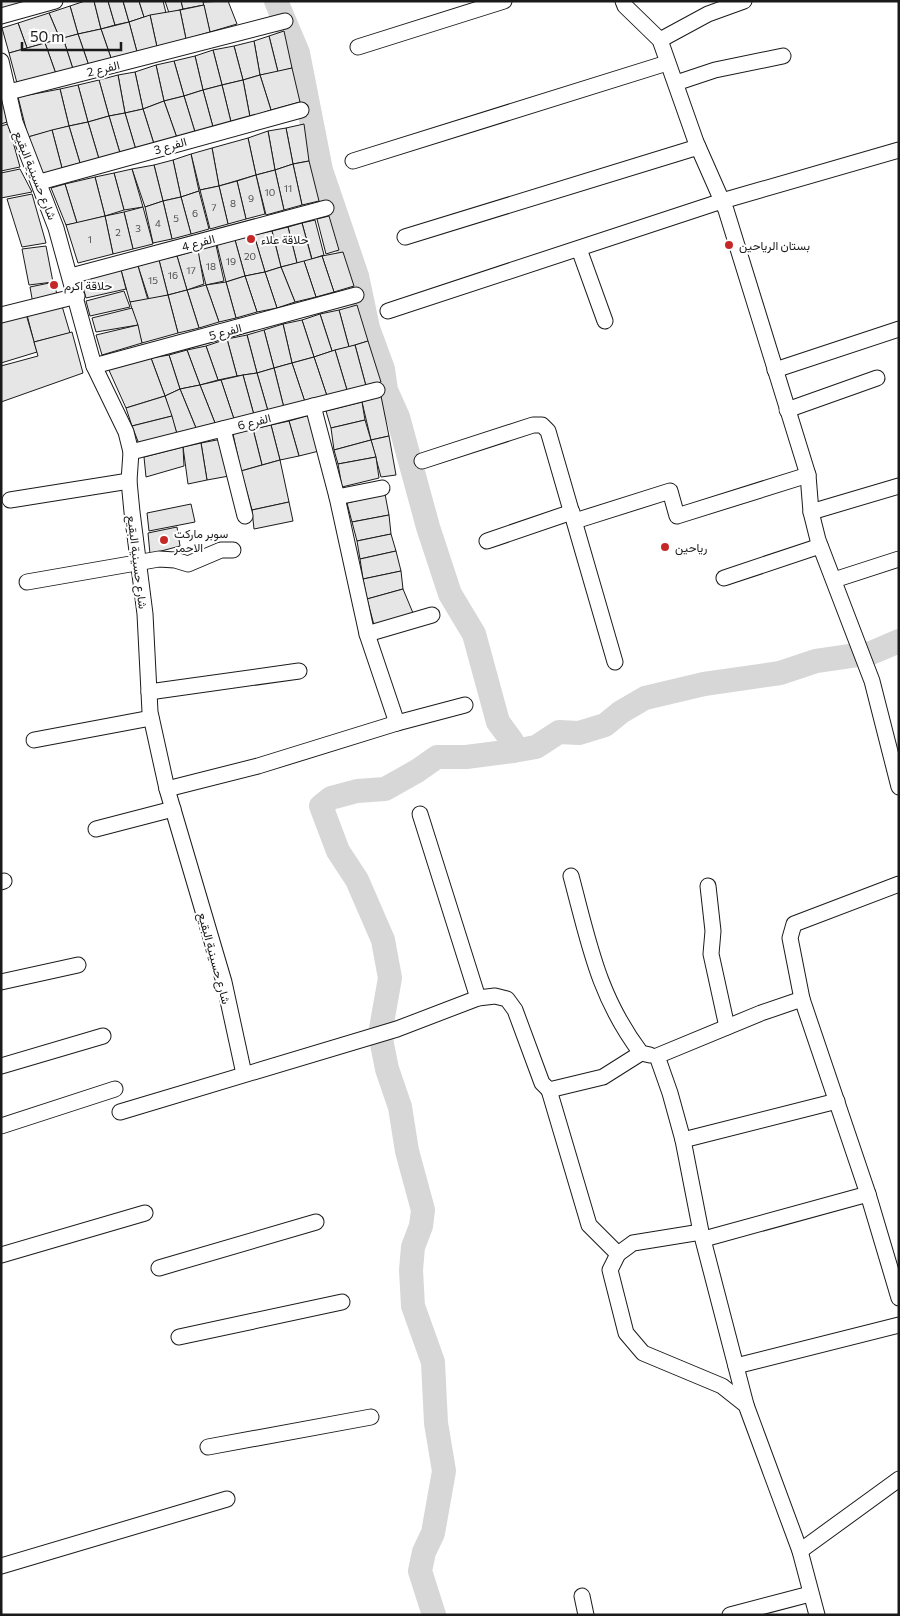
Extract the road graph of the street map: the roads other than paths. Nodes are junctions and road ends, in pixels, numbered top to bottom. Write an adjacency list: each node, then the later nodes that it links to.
1 (55, 1): 5 (street)
2 (504, 1): 8 (street)
3 (623, 1): 7 (street)
4 (744, 1): 7 (street)
5 (1, 16)
6 (285, 21): 13 (street, الفرع 2)
7 (660, 40): 11 (street)
8 (358, 47)
9 (783, 56): 12 (street)
10 (1, 61): 13 (street, شارع حسينية البقيع)
11 (668, 63): 12 (street); 17 (street)
12 (676, 83): 15 (street)
13 (9, 92): 18 (street, شارع حسينية البقيع)
14 (301, 110): 18 (street, الفرع 3)
15 (698, 147): 19 (street); 21 (street)
16 (899, 150): 19 (street)
17 (352, 161)
18 (40, 182): 23 (street, شارع حسينية البقيع)
19 (722, 201): 22 (street); 31 (street)
20 (326, 208): 23 (street, الفرع 4)
21 (406, 237)
22 (579, 249): 26 (street); 28 (street)
23 (71, 276): 25 (street, شارع حسينية البقيع)
24 (356, 295): 30 (street, الفرع 5)
25 (77, 296): 27 (street); 30 (street, شارع حسينية البقيع)
26 (388, 311)
27 (1, 315)
28 (605, 321)
29 (899, 329): 31 (street)
30 (94, 366): 37 (street, شارع حسينية البقيع)
31 (775, 370): 35 (street)
32 (877, 378): 35 (street)
33 (377, 390): 34 (street, الفرع 6)
34 (313, 406): 36 (street, الفرع 6); 43 (street)
35 (787, 410): 39 (street)
36 (224, 429): 37 (street, الفرع 6); 46 (street)
37 (130, 452): 40 (street, شارع حسينية البقيع)
38 (422, 461): 47 (street)
39 (808, 475): 45 (street); 47 (street)
40 (129, 481): 44 (street); 52 (street, شارع حسينية البقيع)
41 (899, 486): 45 (street)
42 (382, 488): 43 (street)
43 (337, 498): 57 (street)
44 (10, 500)
45 (811, 512): 49 (street)
46 (245, 516)
47 (573, 516): 48 (street); 58 (street)
48 (487, 541)
49 (820, 546): 53 (street); 54 (street)
50 (234, 550): 52 (street)
51 (899, 559): 54 (street)
52 (137, 564): 55 (street); 60 (street, شارع حسينية البقيع)
53 (724, 578)
54 (834, 580): 65 (street)
55 (27, 582)
56 (432, 615): 57 (street)
57 (367, 634): 63 (street)
58 (615, 662)
59 (299, 671): 60 (street)
60 (149, 692): 62 (street, شارع حسينية البقيع)
61 (465, 705): 63 (street)
62 (151, 718): 64 (street); 66 (street, شارع حسينية البقيع)
63 (397, 723): 66 (street)
64 (34, 740)
65 (898, 779)
66 (167, 789): 67 (street, شارع حسينية البقيع)
67 (173, 809): 69 (street); 82 (street, شارع حسينية البقيع)
68 (420, 814): 75 (street)
69 (96, 829)
70 (571, 876): 79 (street)
71 (899, 884): 76 (street)
72 (708, 886): 77 (street)
73 (78, 965): 74 (street)
74 (1, 982)
75 (478, 998): 82 (street); 84 (street)
76 (802, 999): 77 (street); 85 (street)
77 (727, 1027): 80 (street)
78 (103, 1036): 81 (street)
79 (641, 1052): 80 (street); 84 (street)
80 (657, 1056): 88 (street)
81 (1, 1066)
82 (244, 1074): 86 (street)
83 (115, 1089): 87 (street)
84 (549, 1090): 93 (street)
85 (837, 1101): 88 (street); 89 (street)
86 (120, 1112)
87 (1, 1126)
88 (683, 1140): 92 (street)
89 (868, 1194): 92 (street); 96 (street)
90 (145, 1213): 94 (street)
91 (316, 1222): 95 (street)
92 (703, 1236): 93 (street); 100 (street)
93 (618, 1254): 101 (street)
94 (1, 1255)
95 (158, 1268)
96 (899, 1298)
97 (342, 1302): 99 (street)
98 (899, 1325): 100 (street)
99 (179, 1337)
100 (736, 1366): 101 (street)
101 (746, 1405): 106 (street)
102 (370, 1416): 103 (street)
103 (208, 1447)
104 (899, 1479): 106 (street)
105 (227, 1499): 107 (street)
106 (800, 1551): 108 (street)
107 (1, 1566)
108 (810, 1594): 111 (street); 112 (street)
109 (582, 1596): 110 (street)
110 (586, 1615)
111 (730, 1615)
112 (817, 1615)

